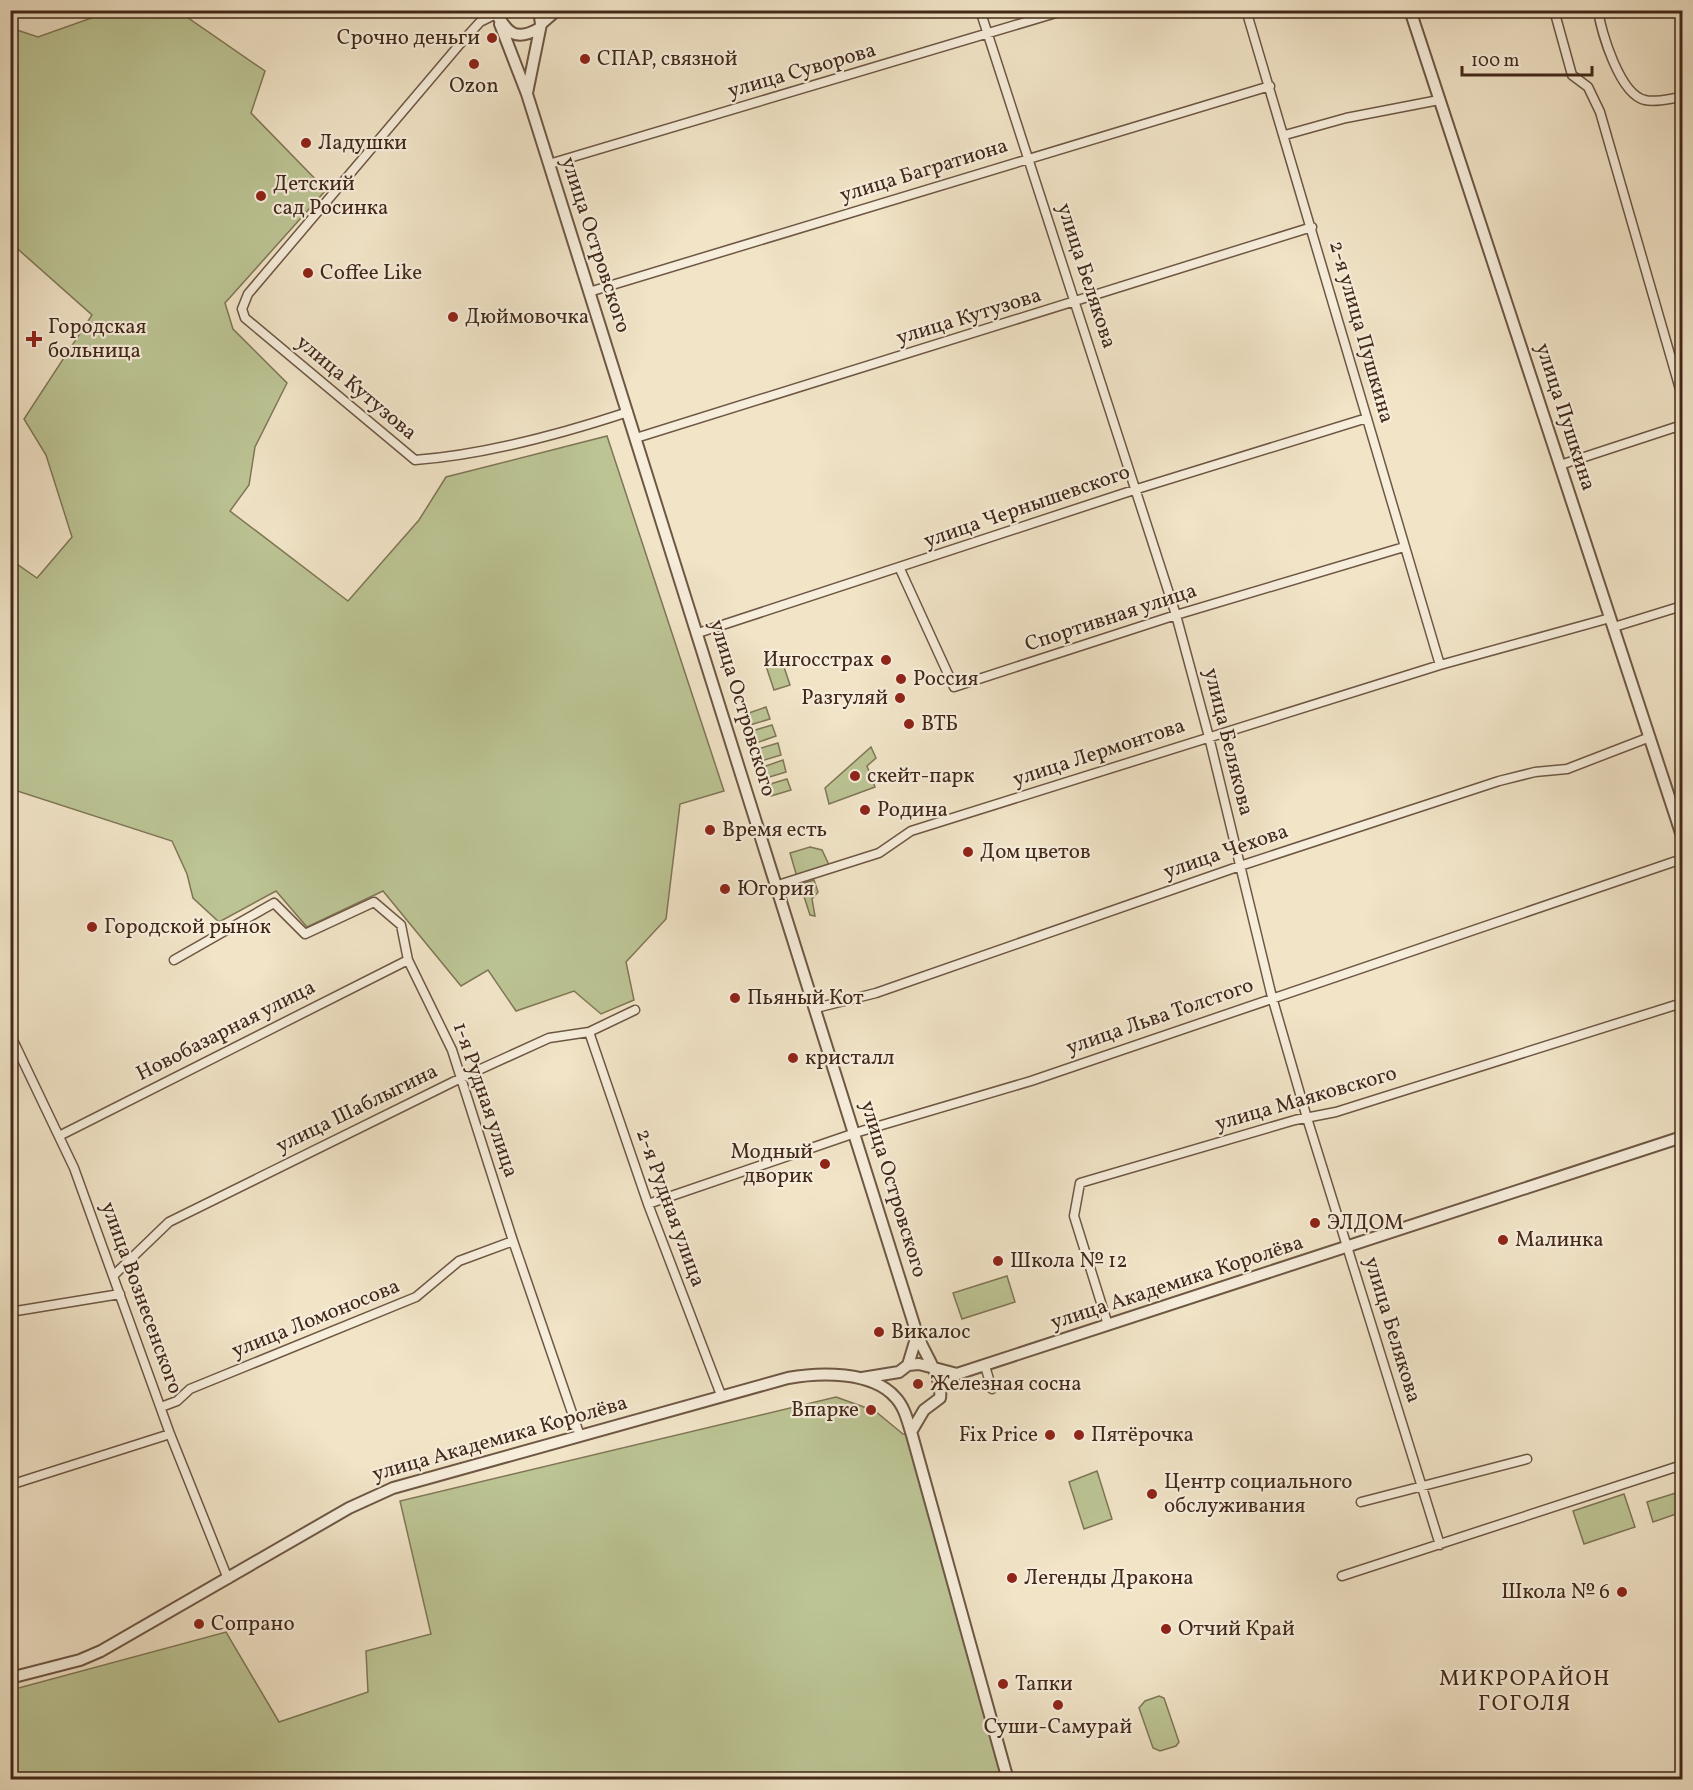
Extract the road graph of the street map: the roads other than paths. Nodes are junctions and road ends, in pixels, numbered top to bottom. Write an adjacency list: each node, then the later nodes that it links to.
1 (539, 10): 10 (street, улица Островского)
2 (980, 10): 11 (street, улица Белякова)
3 (1066, 10): 11 (street, улица Суворова)
4 (1246, 10): 12 (street, 2-я улица Пушкина)
5 (1410, 10): 15 (street, улица Пушкина)
6 (1554, 10): 22 (street)
7 (1598, 10): 14 (street)
8 (552, 11): 10 (street)
9 (497, 15): 10 (street); 13 (street, улица Островского); 23 (street, улица Кутузова)
10 (540, 26): 13 (street, улица Островского)
11 (987, 35): 17 (street, улица Белякова); 18 (street, улица Суворова)
12 (1270, 86): 16 (street, 2-я улица Пушкина); 17 (street, улица Багратиона)
13 (527, 94): 18 (street, улица Островского)
14 (1683, 97)
15 (1439, 100): 16 (street); 27 (street, улица Пушкина)
16 (1285, 135): 19 (street, 2-я улица Пушкина)
17 (1029, 158): 20 (street, улица Багратиона); 21 (street, улица Белякова)
18 (549, 164): 20 (street, улица Островского)
19 (1312, 227): 21 (street, улица Кутузова); 24 (street, 2-я улица Пушкина)
20 (589, 292): 23 (street, улица Островского)
21 (1076, 303): 26 (street, улица Кутузова); 28 (street, улица Белякова)
22 (1683, 396)
23 (628, 412): 26 (street, улица Островского)
24 (1367, 418): 28 (street, улица Чернышевского); 29 (street, 2-я улица Пушкина)
25 (1683, 425): 27 (street)
26 (636, 438): 34 (street, улица Островского)
27 (1560, 465): 33 (street, улица Пушкина)
28 (1137, 489): 30 (street, улица Чернышевского); 32 (street, улица Белякова)
29 (1404, 547): 32 (street, Спортивная улица); 35 (street, 2-я улица Пушкина)
30 (900, 569): 32 (street, Спортивная улица); 34 (street, улица Чернышевского)
31 (1683, 606): 33 (street, улица Лермонтова)
32 (1176, 615): 36 (street, улица Белякова)
33 (1612, 623): 35 (street, улица Лермонтова); 37 (street, улица Пушкина)
34 (699, 633): 41 (street, улица Островского)
35 (1440, 664): 36 (street, улица Лермонтова)
36 (1209, 737): 40 (street, улица Белякова); 41 (street, улица Лермонтова)
37 (1650, 737): 38 (street, улица Пушкина); 40 (street, улица Чехова)
38 (1683, 836)
39 (1683, 859): 44 (street, улица Льва Толстого)
40 (1240, 866): 44 (street, улица Белякова); 46 (street, улица Чехова)
41 (778, 885): 46 (street, улица Островского)
42 (174, 960): 43 (street, 1-я Рудная улица)
43 (408, 960): 50 (street, 1-я Рудная улица); 53 (street, Новобазарная улица)
44 (1272, 997): 51 (street, улица Белякова); 52 (street, улица Льва Толстого)
45 (1683, 1004): 51 (street, улица Маяковского)
46 (816, 1008): 52 (street, улица Островского)
47 (635, 1010): 48 (street, улица Шаблыгина)
48 (589, 1032): 50 (street, улица Шаблыгина); 55 (street, 2-я Рудная улица)
49 (10, 1034): 53 (street, улица Вознесенского)
50 (460, 1078): 56 (street, 1-я Рудная улица); 58 (street, улица Шаблыгина)
51 (1307, 1118): 57 (street, улица Белякова); 61 (street, улица Маяковского)
52 (855, 1133): 55 (street, улица Льва Толстого); 62 (street, улица Островского)
53 (61, 1135): 58 (street, улица Вознесенского)
54 (1683, 1137): 57 (street, улица Академика Королёва)
55 (648, 1204): 70 (street, 2-я Рудная улица)
56 (513, 1241): 72 (street, улица Ломоносова); 76 (street, 1-я Рудная улица)
57 (1348, 1247): 61 (street, улица Академика Королёва); 80 (street, улица Белякова)
58 (114, 1275): 59 (street, улица Вознесенского)
59 (120, 1294): 60 (street); 72 (street, улица Вознесенского)
60 (10, 1312)
61 (1108, 1325): 63 (street, улица Академика Королёва)
62 (917, 1334): 64 (street); 65 (street, улица Островского)
63 (986, 1366): 66 (street, улица Академика Королёва); 69 (street)
64 (903, 1368): 65 (street); 67 (street); 71 (street)
65 (932, 1368): 66 (street); 68 (street)
66 (957, 1374): 68 (street)
67 (859, 1378): 70 (street, улица Академика Королёва); 71 (street)
68 (941, 1389): 73 (street)
69 (992, 1389)
70 (721, 1395): 76 (street, улица Академика Королёва)
71 (897, 1399): 73 (street); 74 (street)
72 (161, 1407): 75 (street, улица Вознесенского)
73 (924, 1410): 74 (street)
74 (911, 1432): 86 (street)
75 (170, 1434): 79 (street); 84 (street, улица Вознесенского)
76 (580, 1436): 84 (street, улица Академика Королёва)
77 (1527, 1459): 80 (street)
78 (1683, 1465): 82 (street)
79 (10, 1485)
80 (1422, 1487): 81 (street); 82 (street, улица Белякова)
81 (1360, 1502)
82 (1440, 1545): 83 (street)
83 (1342, 1576)
84 (228, 1579): 85 (street, улица Академика Королёва)
85 (10, 1678)
86 (1008, 1779)

